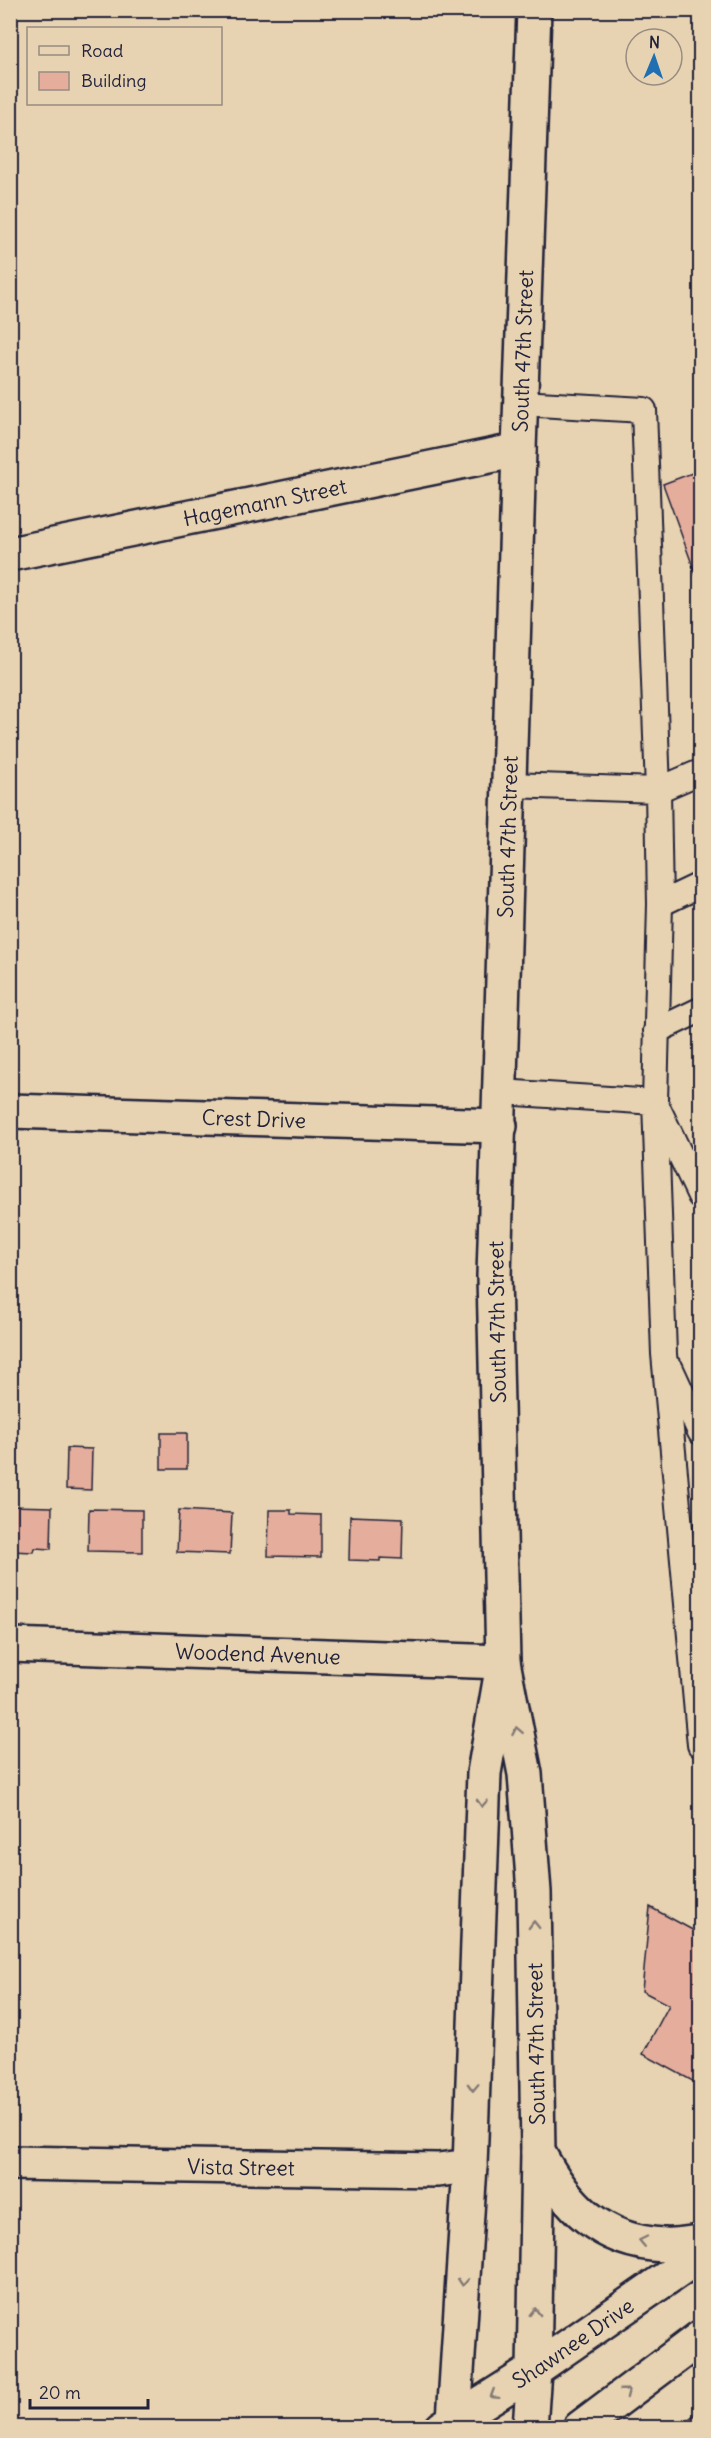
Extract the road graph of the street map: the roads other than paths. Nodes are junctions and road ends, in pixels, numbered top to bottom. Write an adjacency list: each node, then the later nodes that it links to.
1 (534, 10): 2 (street, South 47th Street)
2 (520, 403): 3 (street, South 47th Street); 7 (lane)
3 (519, 450): 4 (street, Hagemann Street); 6 (street, South 47th Street)
4 (10, 554)
5 (700, 772): 7 (lane)
6 (509, 785): 7 (lane); 12 (street, South 47th Street)
7 (658, 790): 9 (lane)
8 (700, 885): 9 (lane)
9 (660, 904): 11 (lane)
10 (700, 1010): 11 (lane)
11 (656, 1031): 13 (lane)
12 (500, 1092): 13 (lane); 15 (street, South 47th Street)
13 (655, 1101): 16 (lane); 17 (lane)
14 (10, 1111): 15 (street, Crest Drive)
15 (500, 1126): 20 (street, South 47th Street)
16 (700, 1196)
17 (664, 1354): 18 (lane); 21 (lane)
18 (700, 1432)
19 (10, 1645): 20 (street, Woodend Avenue)
20 (503, 1662): 22 (street, South 47th Street, one-way to 20); 24 (street, South 47th Street, one-way to 24)
21 (700, 1744)
22 (538, 2152): 25 (street, one-way to 22); 28 (street, South 47th Street, one-way to 22)
23 (10, 2163): 24 (street, Vista Street)
24 (471, 2166): 29 (street, South 47th Street, one-way to 29)
25 (700, 2242)
26 (700, 2255): 28 (street, Shawnee Drive)
27 (700, 2338): 31 (street, one-way to 27)
28 (534, 2370): 29 (street, Shawnee Drive, one-way to 29); 30 (street, South 47th Street)
29 (450, 2425)
30 (530, 2427)
31 (580, 2427)

